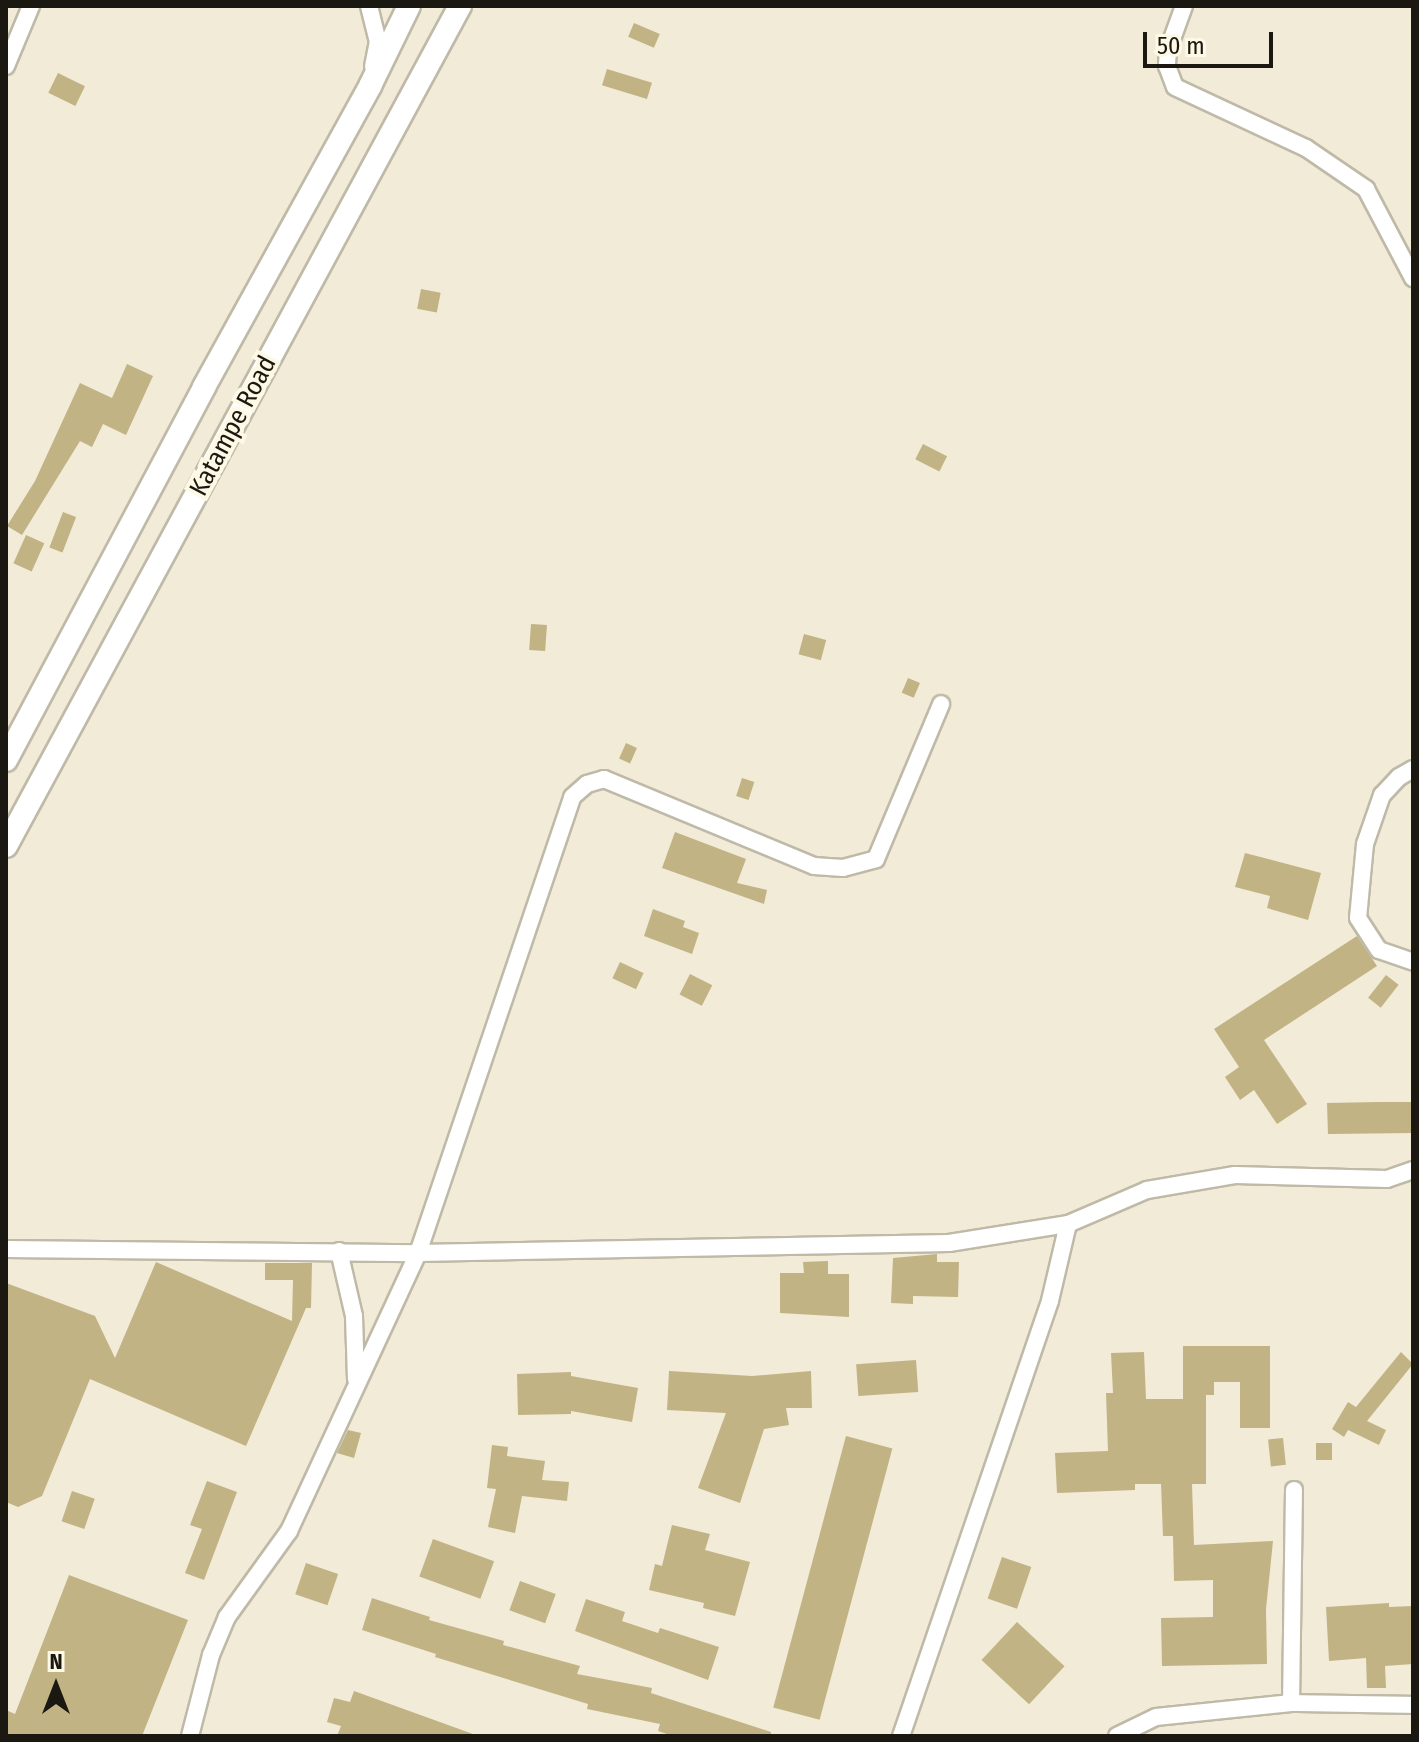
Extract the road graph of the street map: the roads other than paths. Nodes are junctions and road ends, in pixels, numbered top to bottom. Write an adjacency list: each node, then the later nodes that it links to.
1 (31, 6): 6 (street)
2 (369, 6): 7 (street)
3 (409, 6): 7 (main road, Katampe Road)
4 (460, 6): 12 (main road, Katampe Road)
5 (1184, 6): 8 (street)
6 (6, 66)
7 (370, 86): 10 (main road, Katampe Road)
8 (1413, 278)
9 (941, 704): 18 (street)
10 (6, 760)
11 (1413, 769): 13 (street)
12 (6, 846)
13 (1413, 962)
14 (1413, 1170): 15 (street)
15 (1068, 1224): 18 (street); 24 (street)
16 (6, 1249): 17 (street)
17 (339, 1251): 18 (street); 19 (street)
18 (418, 1253): 19 (street)
19 (357, 1385): 23 (street)
20 (1294, 1490): 21 (street)
21 (1291, 1703): 22 (street); 25 (street)
22 (1413, 1705)
23 (190, 1736)
24 (901, 1736)
25 (1117, 1736)

